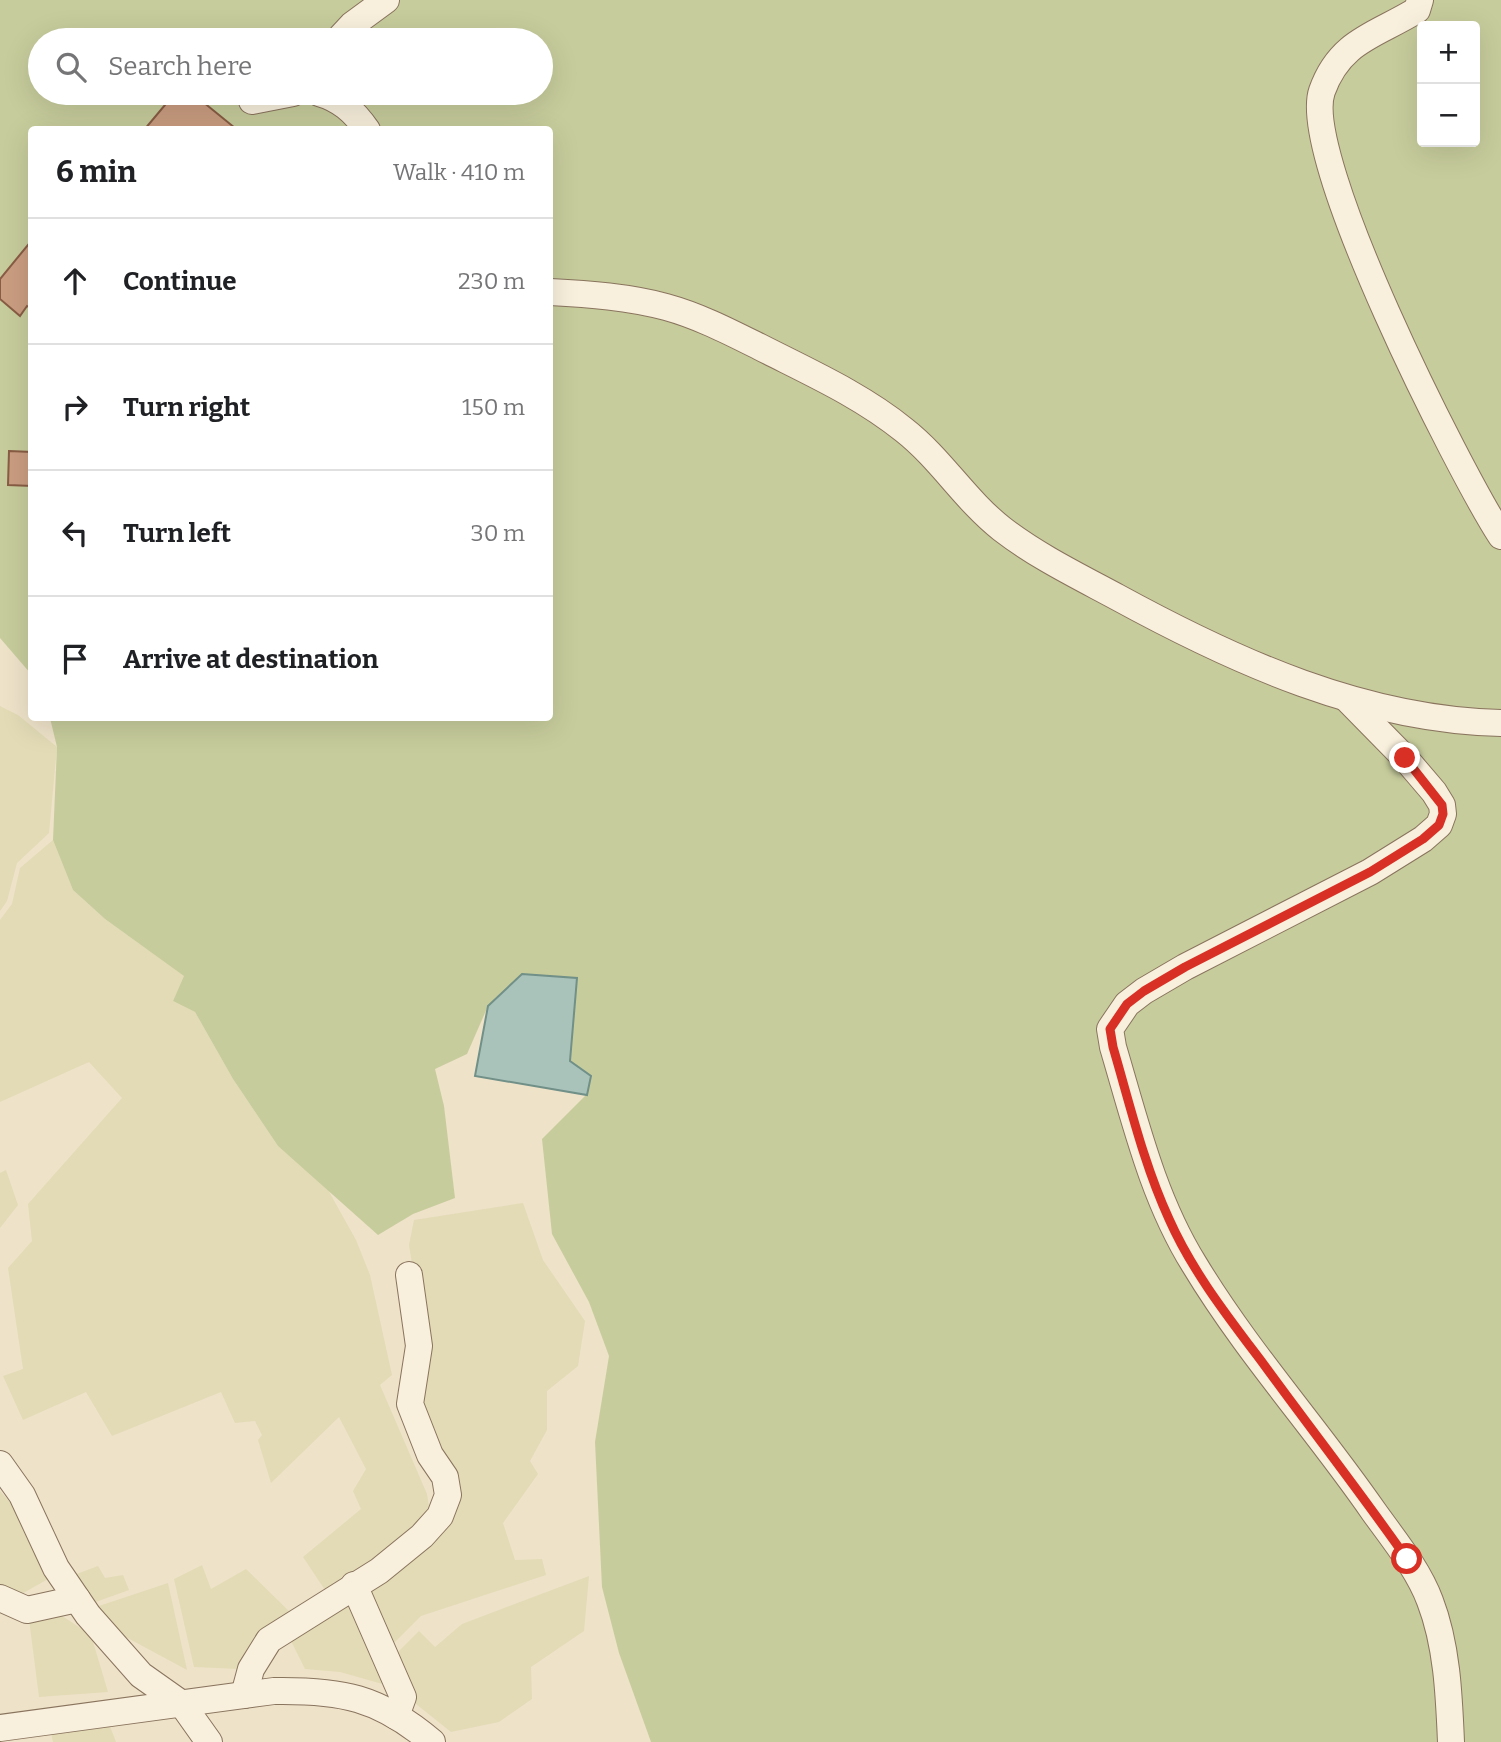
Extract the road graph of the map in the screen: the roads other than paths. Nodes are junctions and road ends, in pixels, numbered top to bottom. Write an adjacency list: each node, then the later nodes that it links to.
1 (386, 0): 3 (street)
2 (1420, 0): 7 (street)
3 (349, 28)
4 (346, 105): 5 (street)
5 (364, 126)
6 (553, 292): 8 (street)
7 (1501, 536)
8 (1347, 699): 9 (street); 21 (street)
9 (1501, 723)
10 (409, 1275): 12 (street)
11 (0, 1464): 14 (street)
12 (354, 1585): 15 (street); 17 (street)
13 (0, 1598): 14 (street)
14 (77, 1599): 16 (street)
15 (244, 1695): 16 (street); 17 (street)
16 (182, 1704): 18 (street); 19 (street)
17 (396, 1716): 20 (street)
18 (0, 1728)
19 (208, 1742)
20 (432, 1742)
21 (1451, 1742)

